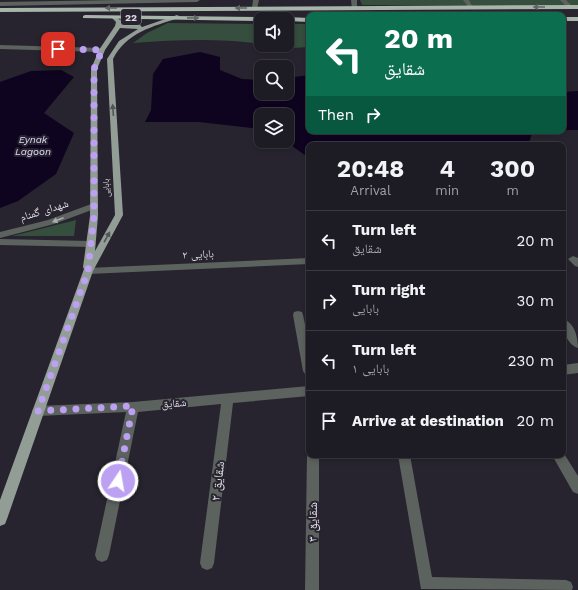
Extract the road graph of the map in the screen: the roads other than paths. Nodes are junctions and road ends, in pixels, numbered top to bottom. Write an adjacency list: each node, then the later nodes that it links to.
1 (198, 0): 6 (street)
2 (256, 0): 10 (street)
3 (354, 0): 13 (street)
4 (466, 0): 7 (street)
5 (563, 0): 8 (street)
6 (0, 4)
7 (471, 7): 11 (highway, 22); 12 (highway, 22)
8 (570, 7): 9 (highway, 22); 12 (highway, 22, one-way to 12)
9 (578, 7)
10 (255, 8): 13 (highway, 22); 14 (highway, 22, one-way to 14)
11 (411, 8): 13 (highway, 22); 15 (highway)
12 (504, 8): 16 (highway)
13 (355, 9)
14 (0, 10)
15 (466, 12)
16 (490, 12)
17 (0, 17): 18 (highway, 22)
18 (114, 17): 19 (highway, 22); 25 (main road)
19 (177, 18): 20 (highway, 22, one-way to 20); 26 (main road, بابایی)
20 (254, 19)
21 (566, 19): 22 (highway)
22 (578, 19)
23 (294, 20): 24 (highway)
24 (306, 20)
25 (118, 26): 26 (main road); 28 (main road, بابایی)
26 (141, 29): 34 (main road, بابایی, one-way to 26)
27 (0, 47): 28 (street)
28 (102, 50): 29 (main road, بابایی)
29 (94, 206): 30 (street, شهدای گمنام, one-way to 30); 32 (main road, بابایی)
30 (0, 236)
31 (0, 242): 32 (street)
32 (91, 244): 34 (main road, بابایی)
33 (306, 261): 34 (street, بابایی ۲)
34 (88, 271): 44 (main road, بابایی)
35 (298, 315): 38 (street)
36 (566, 327): 37 (street)
37 (578, 344)
38 (306, 356)
39 (578, 368): 40 (street)
40 (566, 370)
41 (306, 391): 42 (street, شقایق)
42 (228, 399): 43 (street, شقایق); 51 (street, شقایق ۲)
43 (133, 406): 44 (street, شقایق); 50 (street)
44 (38, 411): 49 (main road, بابایی)
45 (313, 458): 53 (street, شقایق ۳)
46 (405, 458): 52 (street)
47 (560, 458): 48 (street)
48 (578, 488)
49 (1, 511)
50 (102, 555)
51 (207, 563)
52 (566, 587)
53 (312, 590)

